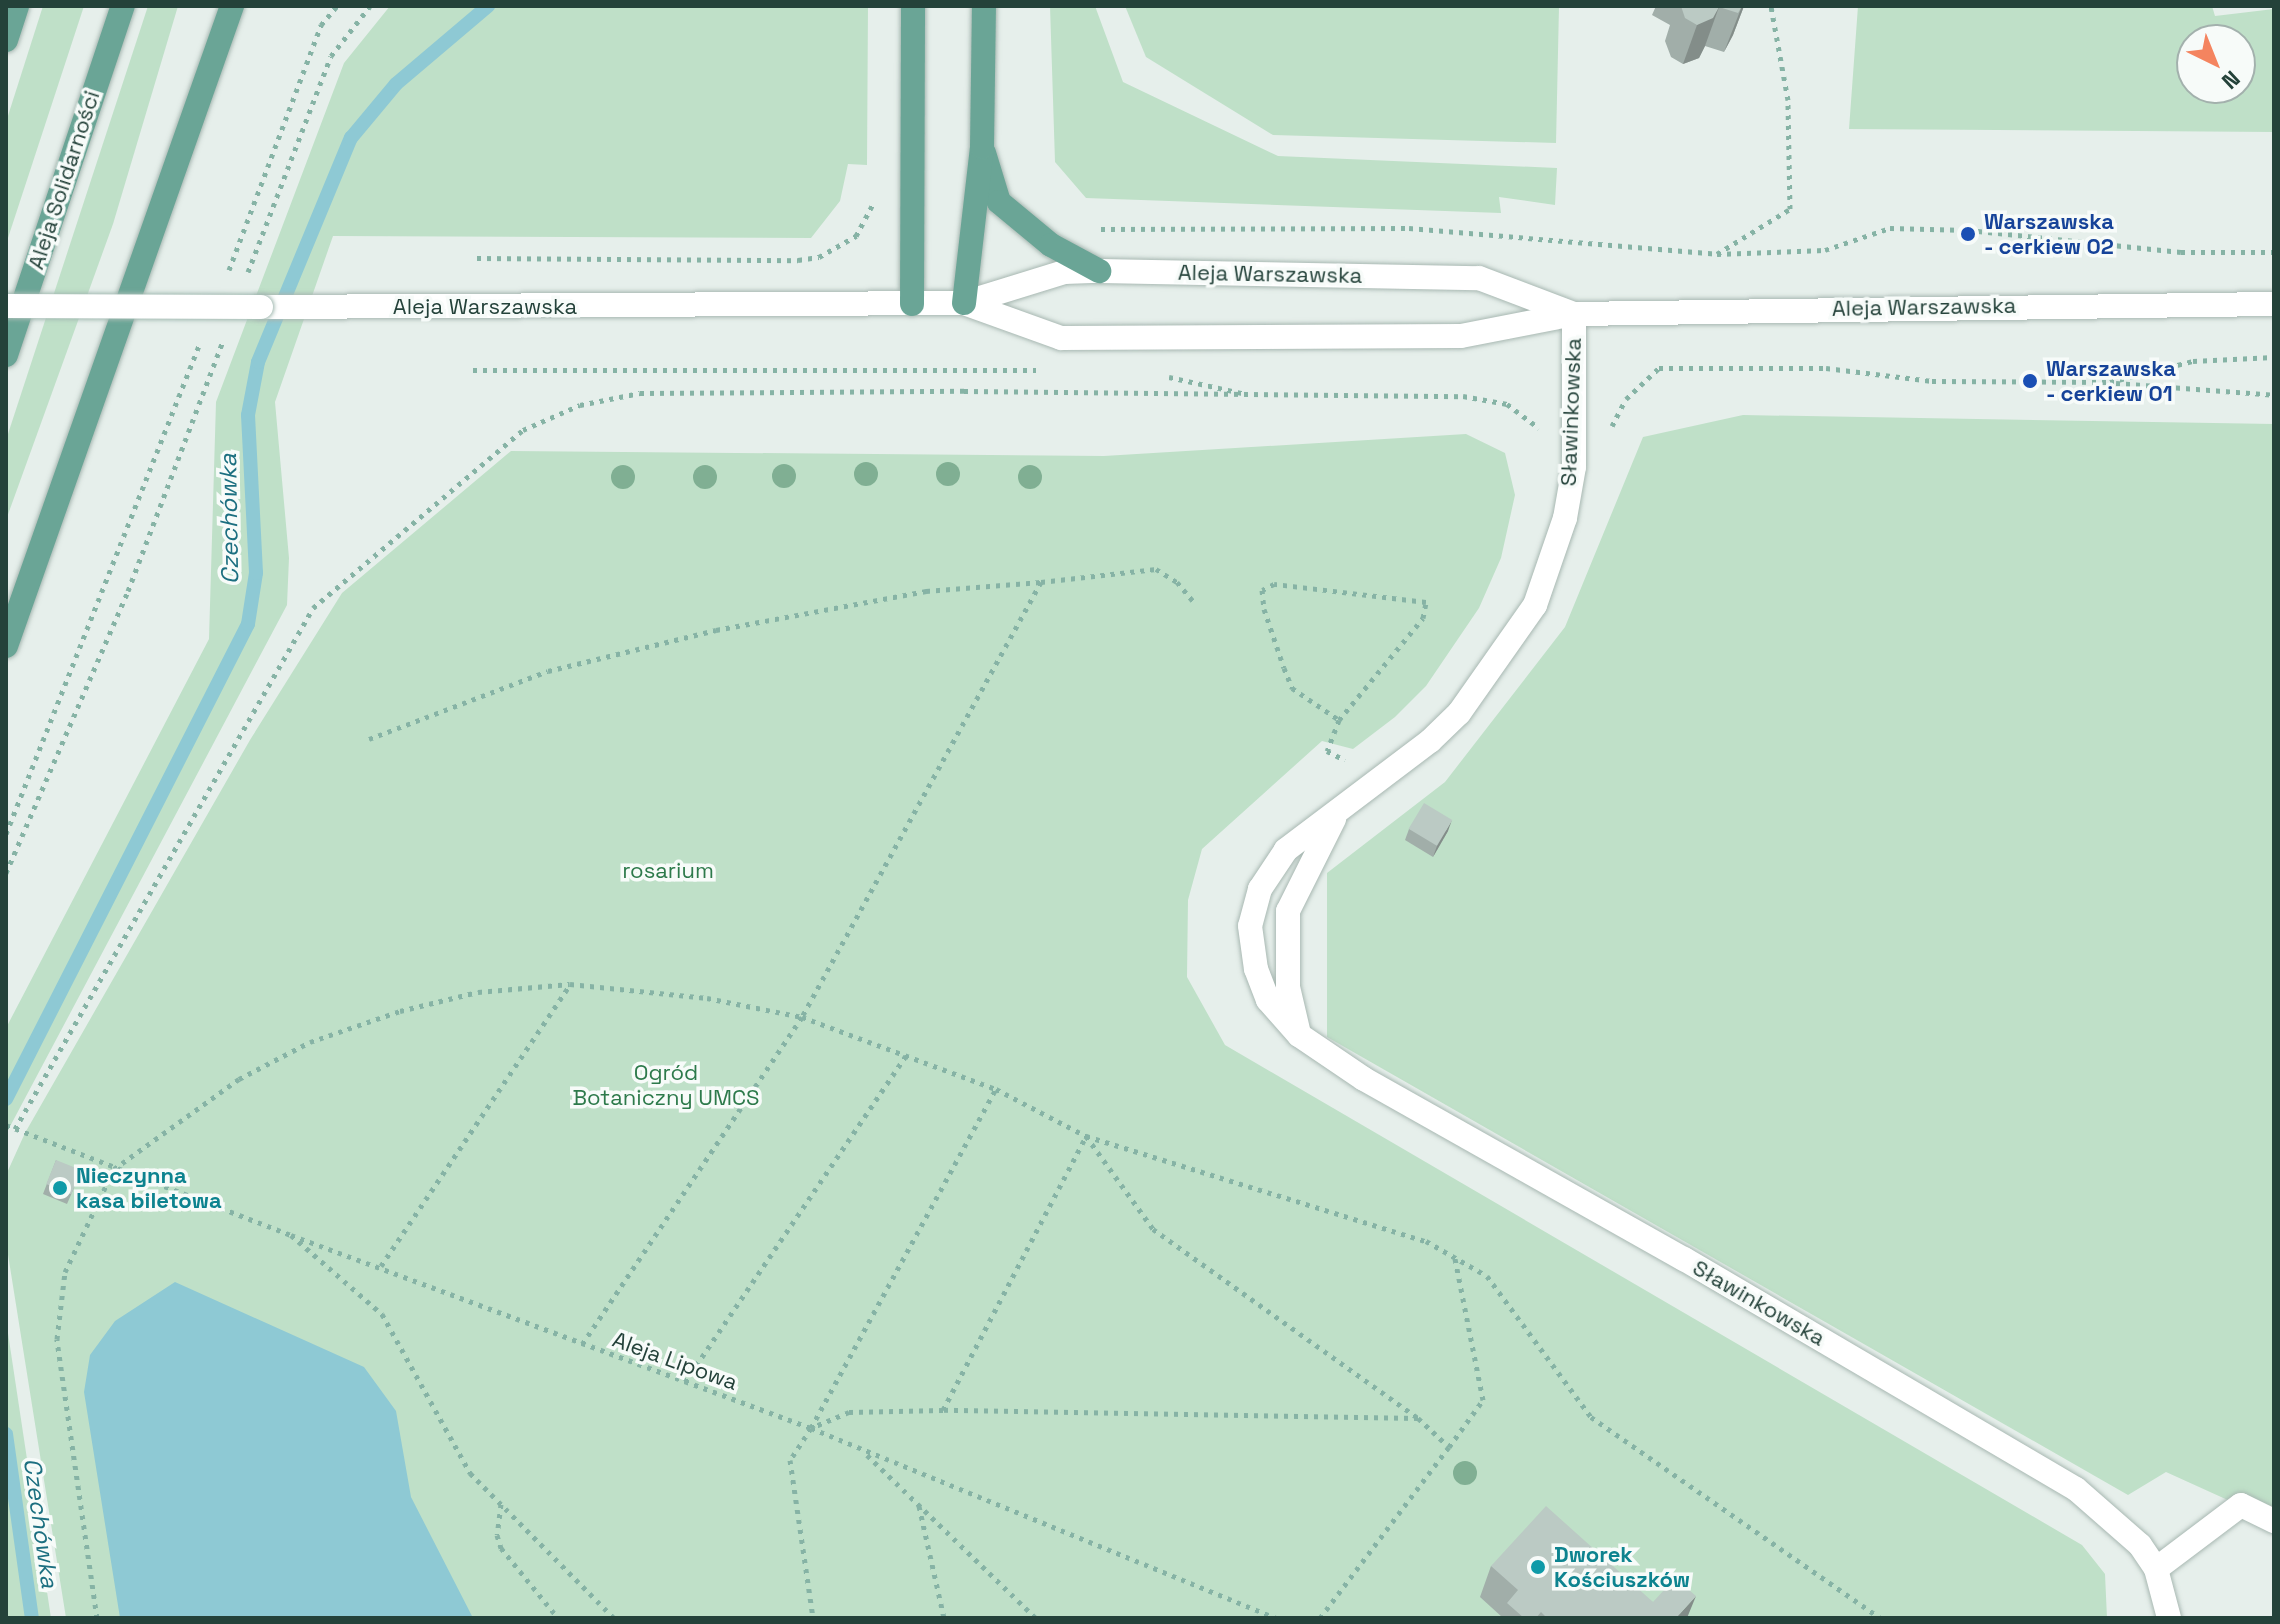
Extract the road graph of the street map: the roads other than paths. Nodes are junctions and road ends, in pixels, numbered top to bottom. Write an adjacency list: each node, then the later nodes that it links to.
1 (17, 6): 6 (main road)
2 (123, 6): 14 (main road, Aleja Solidarności)
3 (232, 6): 15 (main road)
4 (913, 6): 10 (main road)
5 (984, 6): 7 (main road)
6 (6, 40)
7 (982, 147): 8 (main road); 9 (main road)
8 (1099, 271): 9 (street, Aleja Warszawska); 13 (street, Aleja Warszawska)
9 (964, 303): 10 (street, Aleja Warszawska); 13 (street, Aleja Warszawska)
10 (912, 304): 12 (street, Aleja Warszawska, bridge)
11 (2274, 304): 13 (street, Aleja Warszawska)
12 (6, 306)
13 (1574, 314): 16 (street, Sławinkowska)
14 (6, 355)
15 (6, 646)
16 (1341, 807): 17 (street, Sławinkowska); 17 (street, Sławinkowska)
17 (1299, 1035): 19 (street, Sławinkowska)
18 (2274, 1521): 19 (street)
19 (2156, 1569): 20 (street, Sławinkowska)
20 (2169, 1618)

